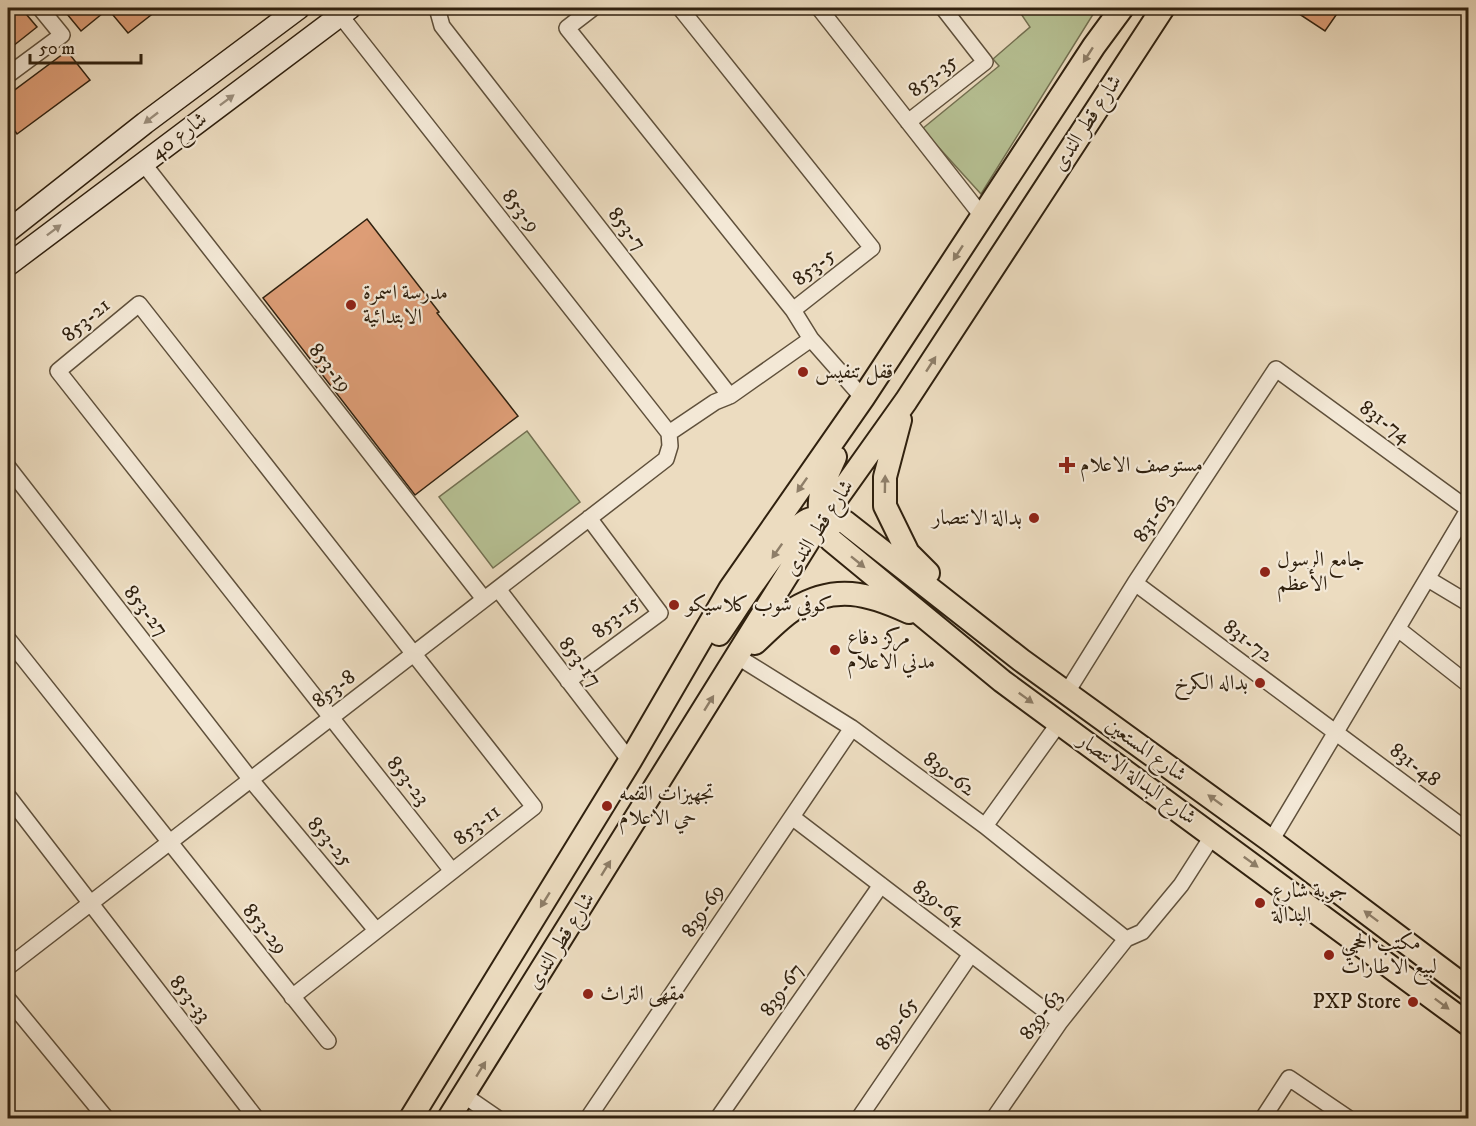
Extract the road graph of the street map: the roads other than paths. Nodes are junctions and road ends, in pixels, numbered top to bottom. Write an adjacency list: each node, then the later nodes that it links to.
1 (40, 8): 11 (street)
2 (299, 8): 15 (main road, شارع 40, one-way to 15)
3 (437, 8): 20 (street, 853-7)
4 (593, 8): 17 (street, 853-5)
5 (680, 8): 17 (street, 853-5)
6 (819, 8): 12 (street, 853-35)
7 (943, 8): 12 (street, 853-35)
8 (1122, 8): 14 (main road, شارع قطر الندى, one-way to 14)
9 (1163, 8): 22 (main road, شارع قطر الندى, one-way to 9)
10 (345, 11): 13 (main road, شارع 40, one-way to 10); 23 (street, 853-9)
11 (8, 75)
12 (908, 122): 14 (street, 853-35)
13 (143, 163): 16 (main road, شارع 40, one-way to 13); 31 (street, 853-19)
14 (982, 216): 21 (main road, شارع قطر الندى, one-way to 21)
15 (8, 231)
16 (8, 264)
17 (793, 310): 18 (street)
18 (811, 339): 20 (street); 21 (street)
19 (1276, 369): 25 (street, 831-74); 29 (street, 831-63)
20 (730, 396): 23 (street)
21 (863, 398): 27 (main road); 48 (main road, شارع قطر الندى, one-way to 48)
22 (906, 401): 27 (main road, شارع قطر الندى); 35 (main road, one-way to 22)
23 (669, 433): 26 (street, 853-8)
24 (8, 467): 49 (street, 853-27)
25 (1468, 510): 28 (street)
26 (589, 518): 30 (street, 853-8); 40 (street, 853-15)
27 (822, 519): 33 (main road, شارع البدالة الانتصار, one-way to 33); 35 (main road, شارع المستعين); 38 (main road, شارع قطر الندى); 48 (main road, one-way to 48)
28 (1428, 579): 32 (street); 34 (street)
29 (1136, 584): 43 (street, 831-63); 47 (street, 831-72)
30 (498, 589): 31 (street, 853-8); 40 (street, 853-17)
31 (484, 599): 37 (street, 853-8)
32 (1468, 603)
33 (934, 623): 38 (main road); 41 (main road, شارع البدالة الانتصار)
34 (1398, 629): 42 (street); 47 (street)
35 (986, 632): 39 (main road, شارع المستعين)
36 (8, 639): 56 (street)
37 (413, 654): 44 (street, 853-8); 44 (street, 853-21); 57 (street, 853-11)
38 (738, 657): 46 (street, 839-62); 70 (main road, شارع قطر الندى, one-way to 38)
39 (1021, 660): 41 (main road); 43 (main road, شارع المستعين)
40 (568, 681): 48 (street, 853-17)
41 (1002, 681): 45 (main road, شارع البدالة الانتصار, one-way to 45)
42 (1468, 684)
43 (1067, 692): 55 (main road, شارع المستعين, one-way to 43)
44 (332, 717): 49 (street, 853-8); 57 (street, 853-23)
45 (1059, 723): 52 (street); 54 (main road, شارع البدالة الانتصار)
46 (852, 728): 51 (street, 839-69); 52 (street, 839-62)
47 (1336, 732): 53 (street, 831-48); 55 (street)
48 (630, 761): 73 (main road, شارع قطر الندى, one-way to 73)
49 (251, 780): 56 (street, 853-8); 60 (street, 853-25)
50 (8, 796): 59 (street, 853-33)
51 (792, 817): 58 (street, 839-64); 76 (street, 839-69)
52 (985, 826): 61 (street, 839-62)
53 (1468, 831)
54 (1214, 835): 61 (street, 839-63); 68 (main road, شارع البدالة الانتصار, one-way to 68)
55 (1271, 841): 64 (main road, شارع المستعين, one-way to 55)
56 (170, 843): 59 (street, 853-8); 65 (street, 853-29)
57 (452, 871): 60 (street, 853-11)
58 (881, 885): 62 (street, 839-64); 77 (street, 839-67)
59 (90, 904): 63 (street, 853-8); 72 (street, 853-33)
60 (376, 930): 65 (street, 853-11)
61 (1126, 939): 67 (street, 839-63)
62 (971, 954): 67 (street, 839-64); 78 (street, 839-65)
63 (8, 967)
64 (1468, 989)
65 (292, 997): 69 (street, 853-29)
66 (8, 999): 71 (street)
67 (1060, 1022): 79 (street, 839-63)
68 (1468, 1024)
69 (328, 1041)
70 (465, 1096): 74 (main road, شارع قطر الندى); 75 (street)
71 (106, 1119)
72 (256, 1119)
73 (411, 1119)
74 (449, 1119)
75 (496, 1119)
76 (588, 1119)
77 (718, 1119)
78 (859, 1119)
79 (994, 1119)
80 (1263, 1119): 81 (street)
81 (1348, 1119)

